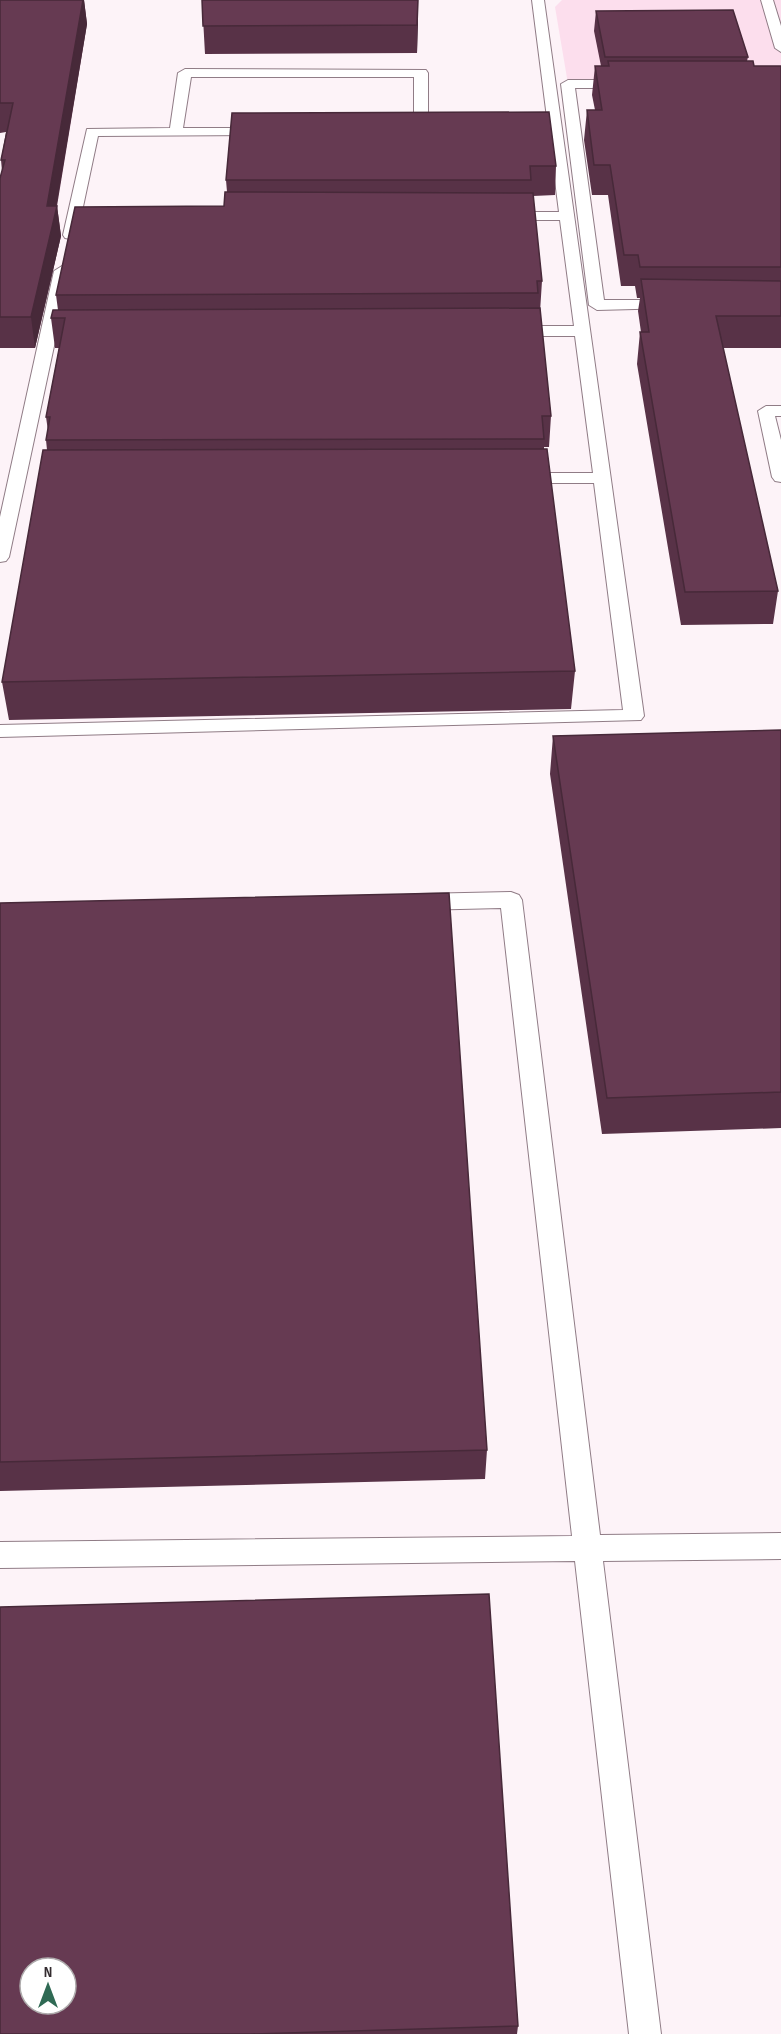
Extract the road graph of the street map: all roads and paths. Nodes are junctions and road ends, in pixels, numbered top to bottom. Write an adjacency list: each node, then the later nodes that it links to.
1 (538, 0): 9 (lane)
2 (767, 0): 3 (lane)
3 (781, 48)
4 (639, 84): 10 (lane)
5 (420, 131): 6 (lane)
6 (176, 132): 7 (lane); 17 (lane)
7 (269, 132)
8 (485, 216): 9 (lane)
9 (567, 216): 12 (lane)
10 (678, 305)
11 (499, 331): 12 (lane)
12 (582, 331): 16 (lane)
13 (781, 411): 14 (lane)
14 (781, 477)
15 (506, 478): 16 (lane)
16 (602, 478): 18 (lane)
17 (0, 557)
18 (0, 731)
19 (392, 902): 21 (lane)
20 (781, 1546): 21 (lane)
21 (588, 1548): 22 (lane); 23 (lane)
22 (0, 1555)
23 (645, 2034)

